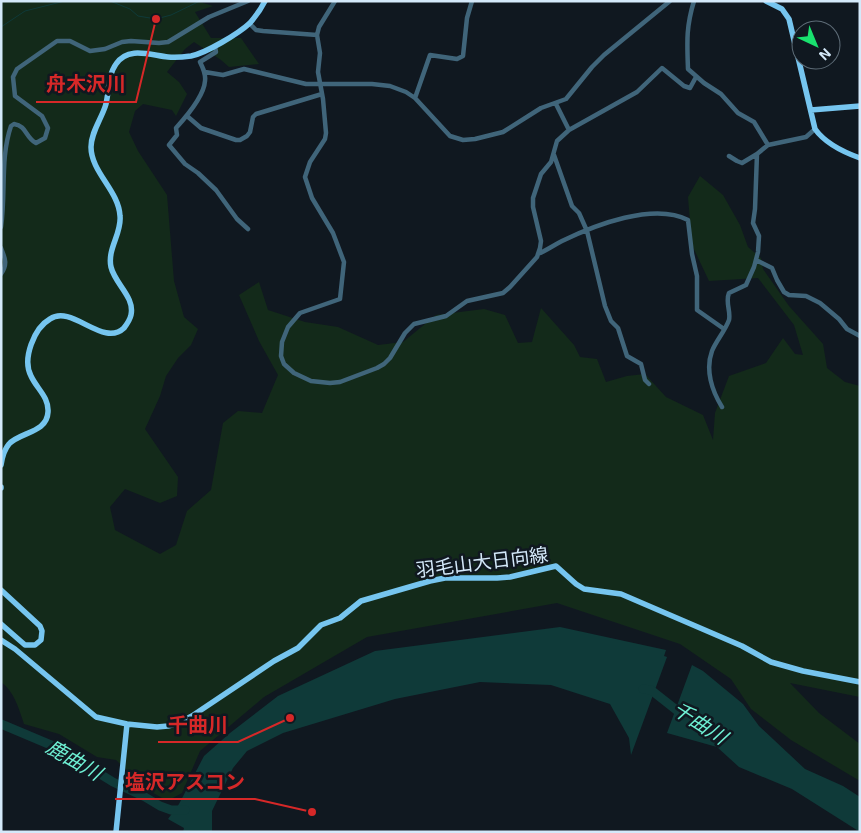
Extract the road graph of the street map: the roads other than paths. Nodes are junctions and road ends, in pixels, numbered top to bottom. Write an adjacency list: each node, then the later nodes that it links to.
1 (248, 1): 27 (street)
2 (265, 1): 8 (main road)
3 (334, 1): 9 (street)
4 (472, 1): 15 (street)
5 (670, 1): 16 (street)
6 (694, 1): 12 (street)
7 (766, 1): 18 (main road)
8 (249, 23): 9 (street); 10 (main road)
9 (317, 35): 13 (street)
10 (215, 46): 11 (street); 38 (main road)
11 (205, 72): 13 (street); 19 (street)
12 (696, 77): 21 (street); 22 (street)
13 (321, 83): 14 (street); 15 (street)
14 (322, 94): 19 (street); 31 (street)
15 (415, 98): 16 (street)
16 (556, 104): 21 (street)
17 (860, 106): 18 (main road)
18 (811, 110): 20 (main road)
19 (188, 116): 28 (street)
20 (815, 129): 22 (street); 26 (main road)
21 (568, 130): 23 (street)
22 (768, 145): 24 (street)
23 (554, 154): 29 (street); 31 (street)
24 (757, 154): 25 (street); 32 (street)
25 (729, 156)
26 (860, 158)
27 (1, 227)
28 (248, 230)
29 (587, 231): 31 (street); 34 (street); 36 (street)
30 (1, 248): 33 (street)
31 (538, 254)
32 (756, 260): 34 (street); 35 (street)
33 (1, 274)
34 (724, 329): 37 (street)
35 (860, 336)
36 (649, 384)
37 (722, 407)
38 (1, 465)
39 (1, 590): 40 (main road)
40 (1, 624)
41 (1, 640): 43 (main road, 羽毛山大日向線)
42 (860, 682): 43 (main road, 羽毛山大日向線)
43 (127, 724): 44 (main road)
44 (116, 832)

